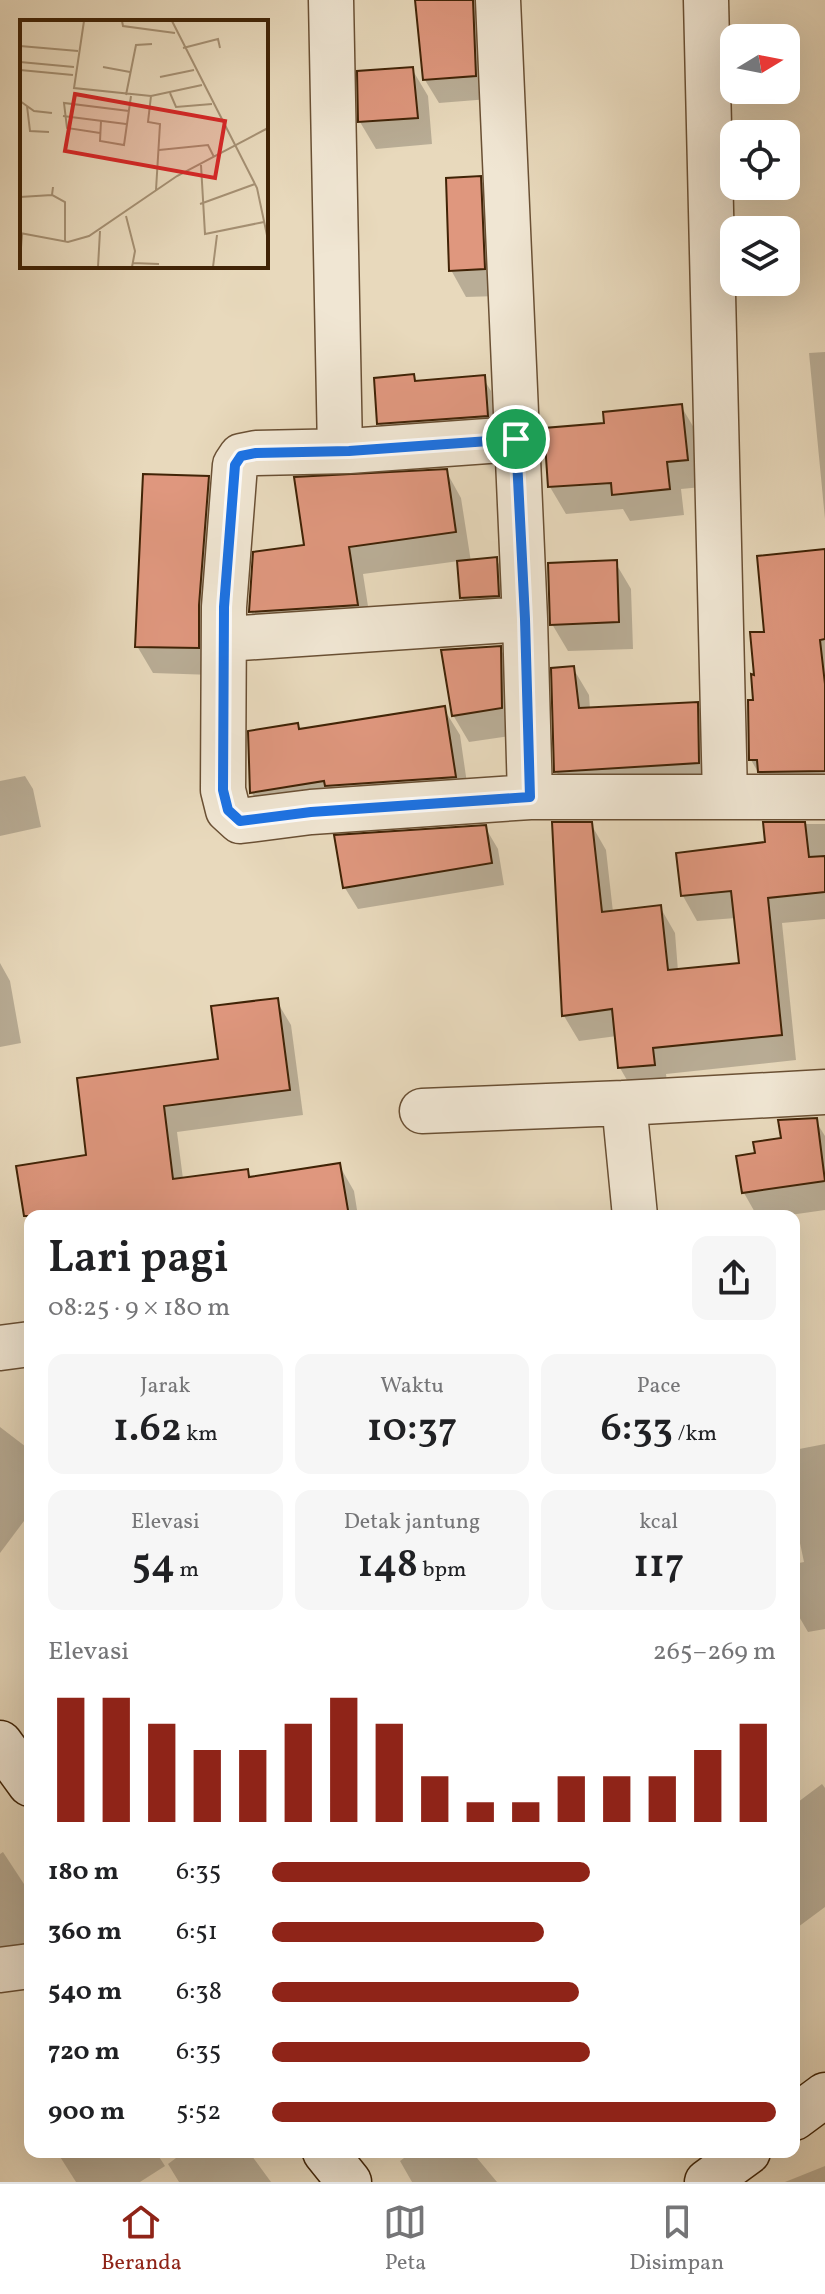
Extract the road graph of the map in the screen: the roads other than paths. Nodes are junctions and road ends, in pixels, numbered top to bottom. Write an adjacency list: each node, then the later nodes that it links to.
1 (331, 0): 5 (street)
2 (498, 0): 4 (street)
3 (706, 0): 9 (street)
4 (516, 439): 5 (street); 6 (street)
5 (340, 451): 7 (street)
6 (525, 619): 7 (street); 8 (street)
7 (226, 639): 8 (street)
8 (530, 797): 9 (street)
9 (725, 797): 10 (street)
10 (825, 797)
11 (825, 1092): 12 (street)
12 (624, 1103): 13 (street); 14 (street)
13 (422, 1111)
14 (634, 1210)
15 (24, 1345): 16 (street)
16 (0, 1348)
17 (0, 1743): 18 (street)
18 (24, 1776)
19 (24, 1967): 20 (street)
20 (0, 1970)
21 (825, 2095): 22 (street)
22 (800, 2114)
23 (330, 2158): 25 (street)
24 (740, 2158): 26 (street)
25 (349, 2182)
26 (707, 2182)

